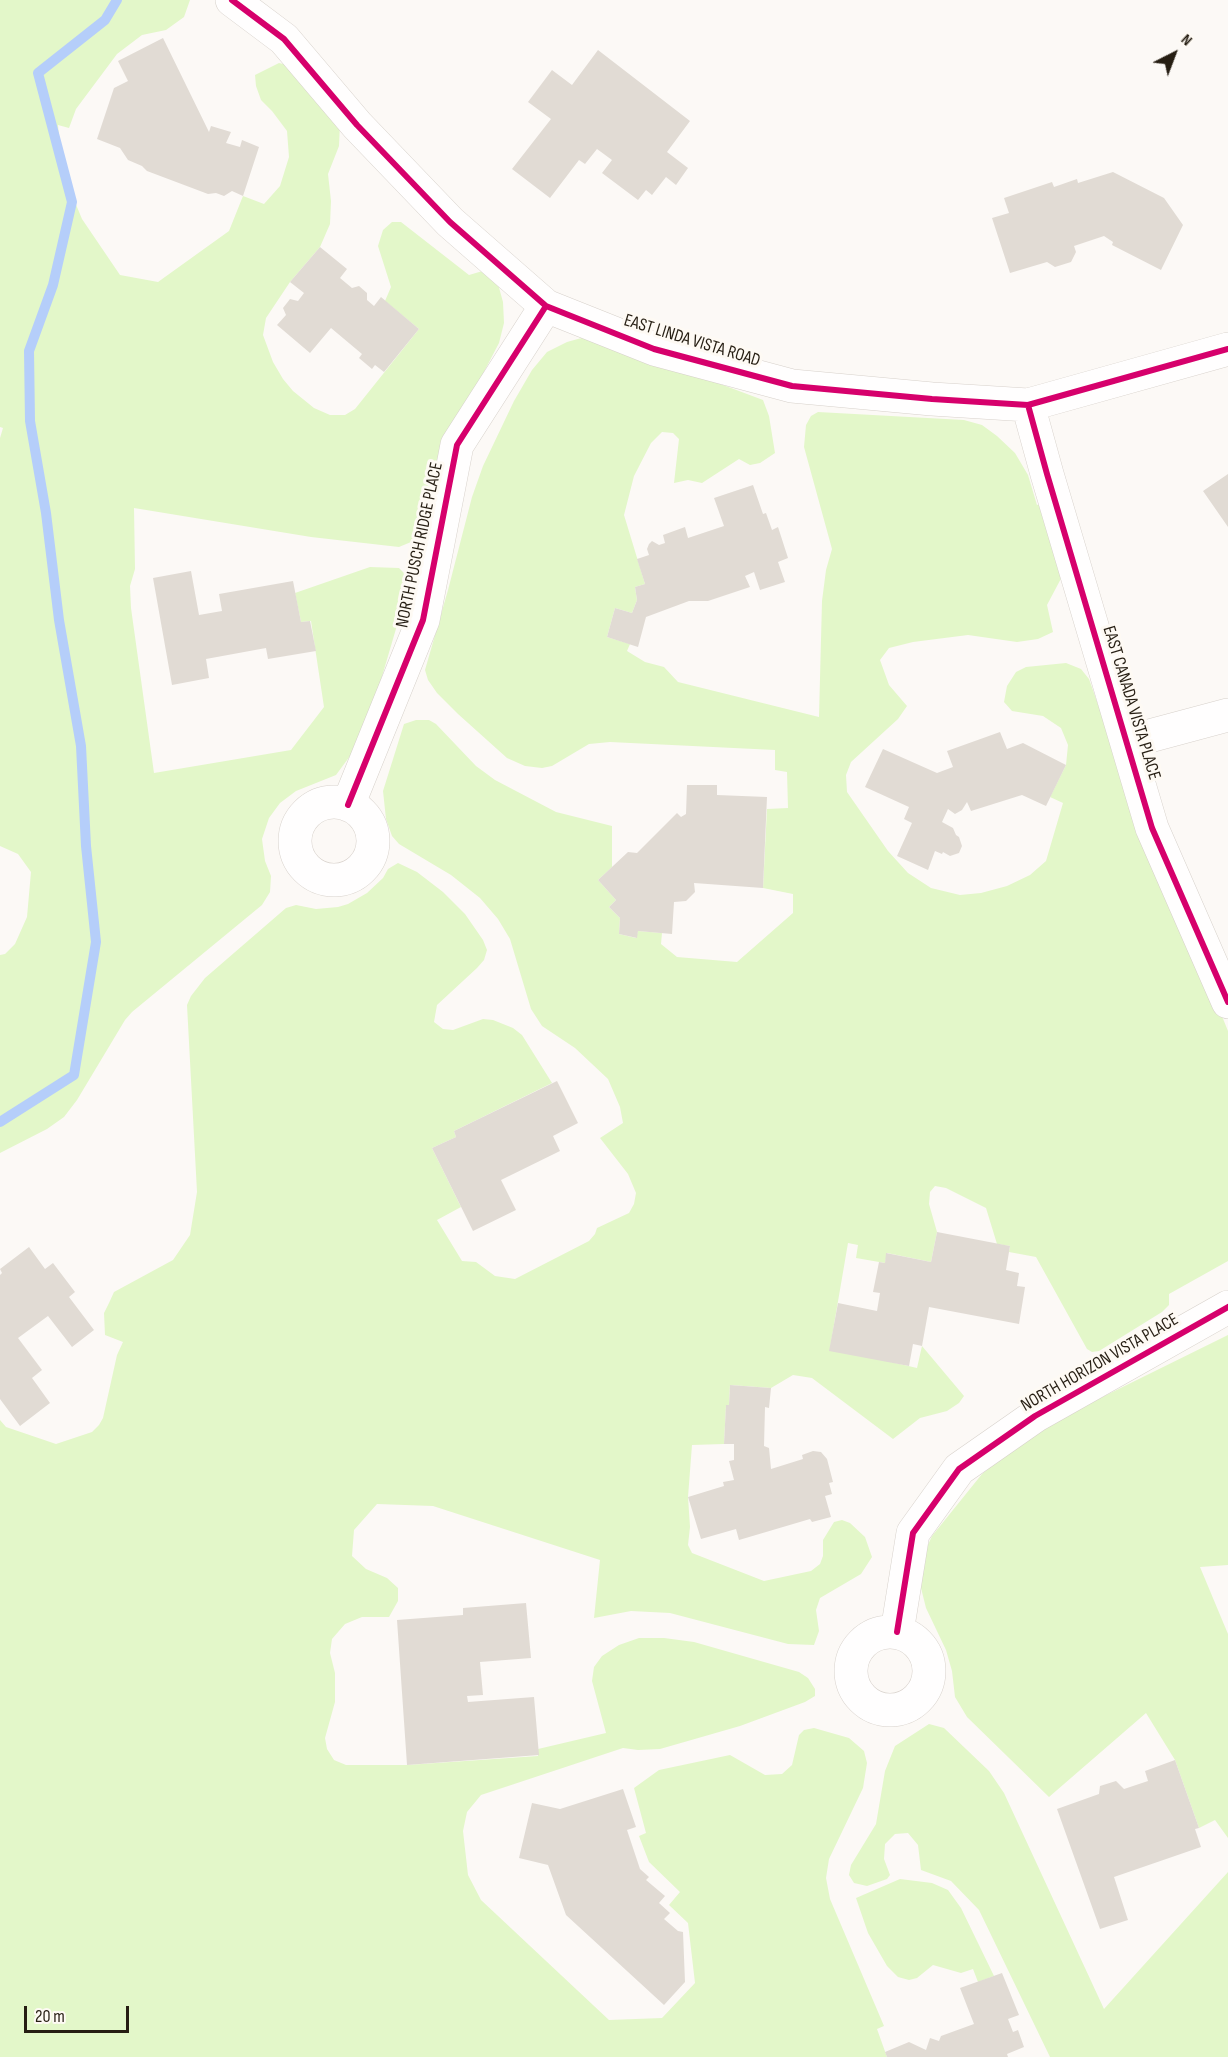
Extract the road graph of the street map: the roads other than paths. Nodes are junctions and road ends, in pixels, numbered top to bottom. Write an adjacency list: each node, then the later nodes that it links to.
1 (232, 0): 2 (street, EAST LINDA VISTA ROAD)
2 (546, 306): 4 (street, EAST LINDA VISTA ROAD); 7 (street, NORTH PUSCH RIDGE PLACE)
3 (1228, 349): 4 (street, EAST LINDA VISTA ROAD)
4 (1029, 405): 6 (street, EAST CANADA VISTA PLACE)
5 (1228, 715): 6 (street)
6 (1127, 742): 8 (street, EAST CANADA VISTA PLACE)
7 (348, 804)
8 (1228, 1002)
9 (1228, 1307): 10 (street, NORTH HORIZON VISTA PLACE)
10 (897, 1632)

